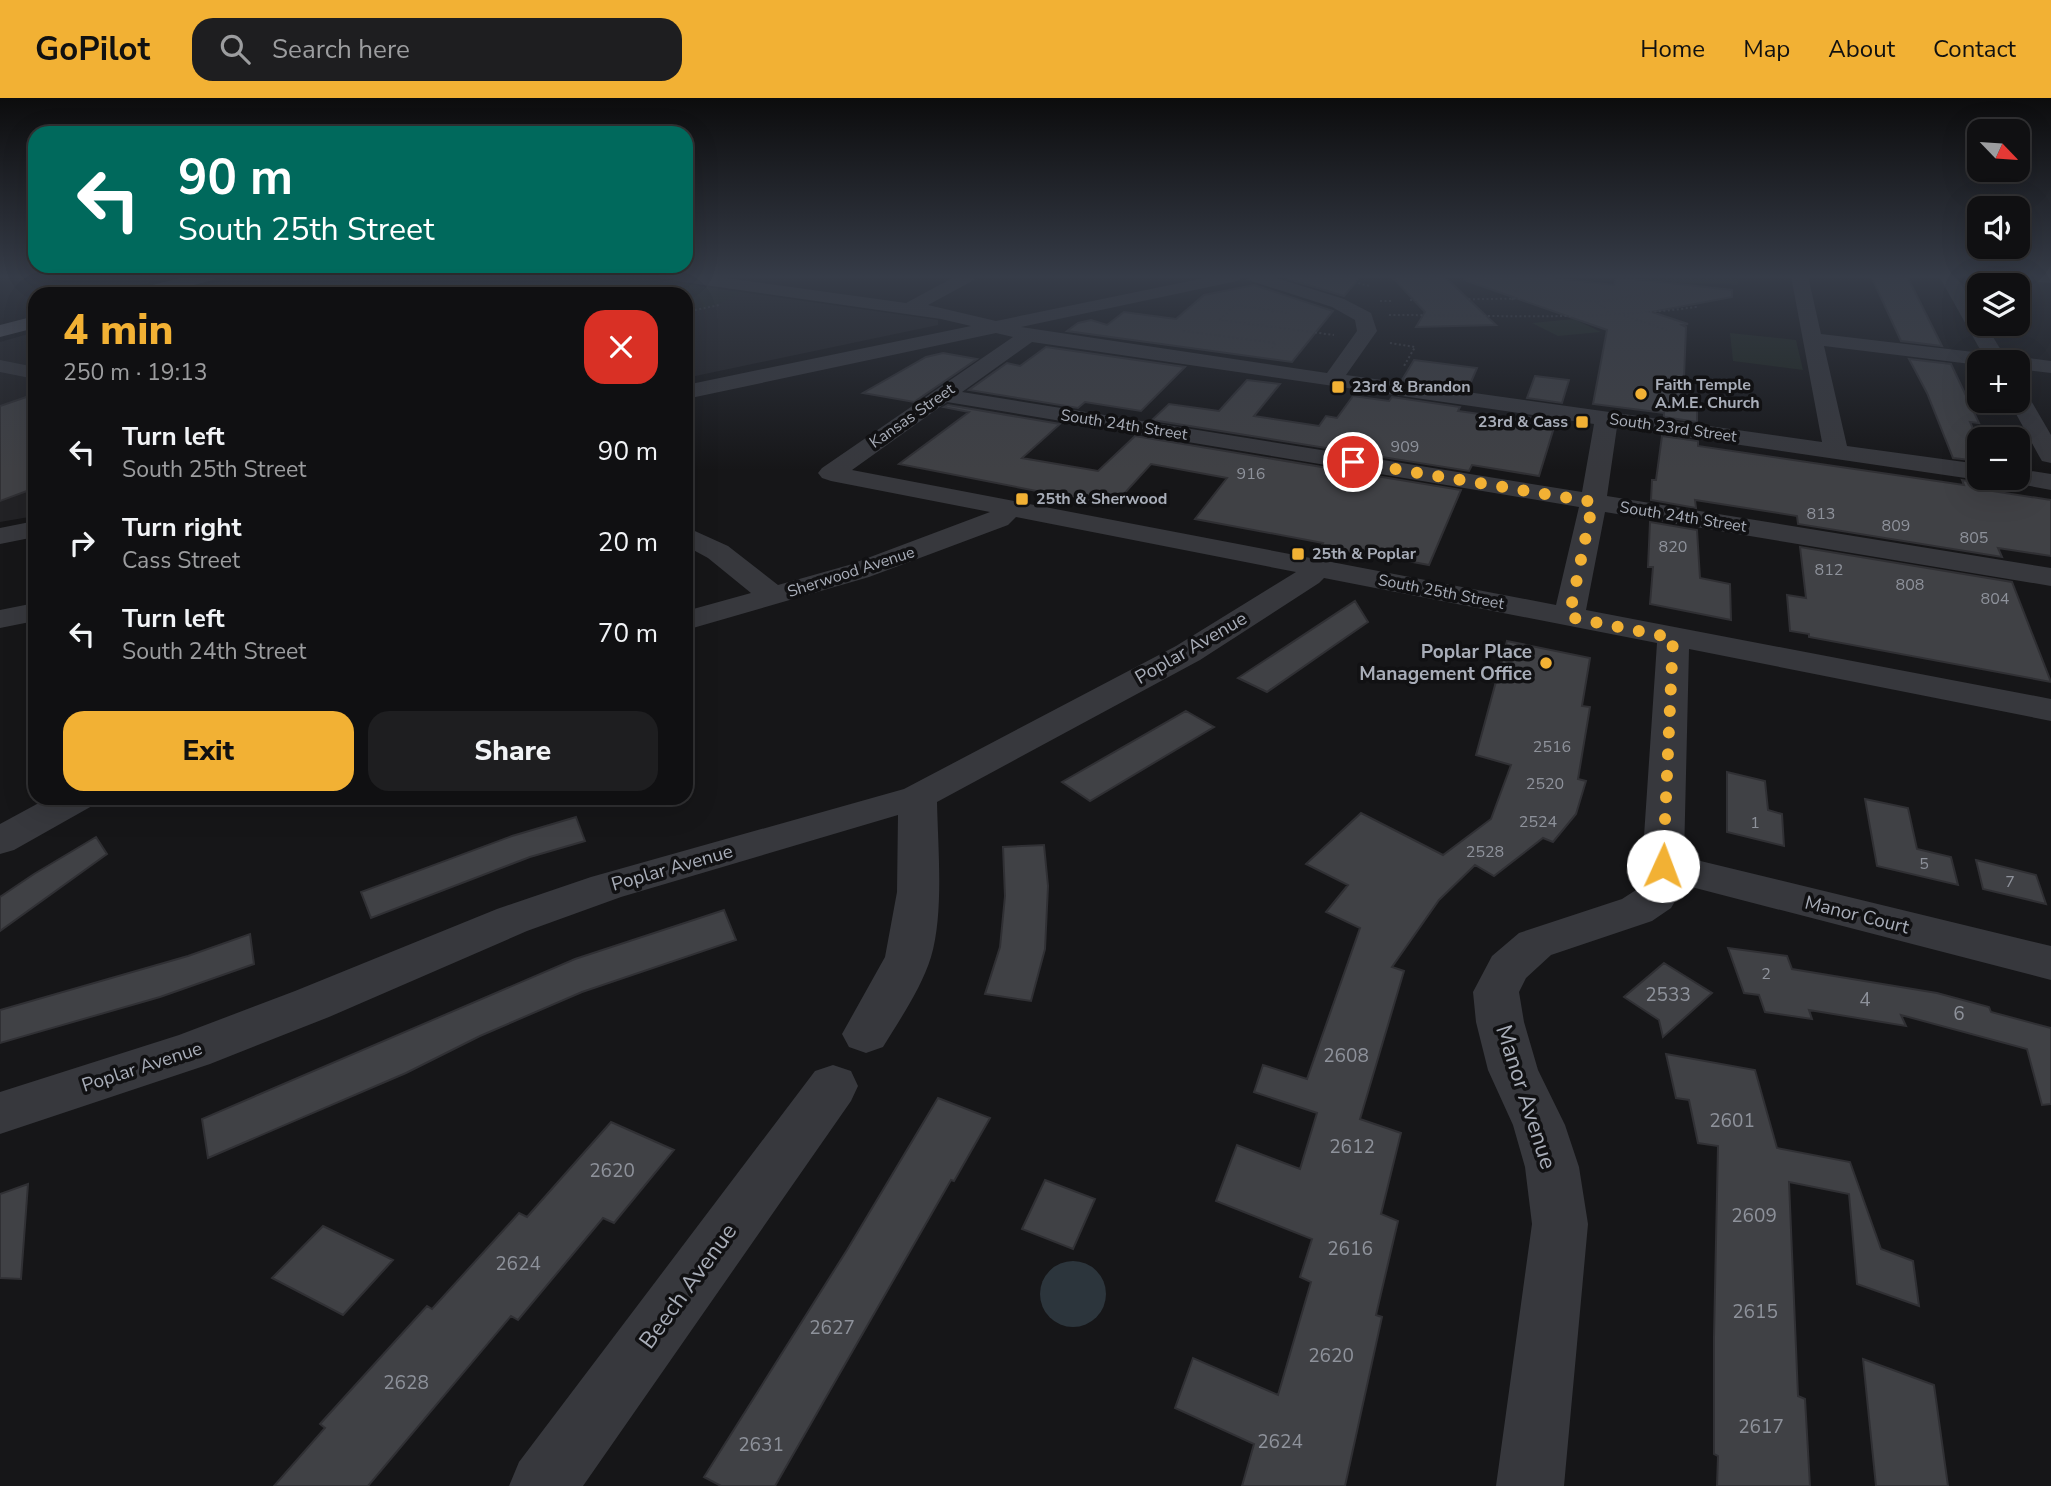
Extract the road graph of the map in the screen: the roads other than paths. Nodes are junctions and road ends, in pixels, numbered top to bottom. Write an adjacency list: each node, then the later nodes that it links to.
1 (888, 341): 13 (street)
2 (1020, 341): 14 (street, Kansas Street)
3 (1061, 341): 12 (street, South 23rd Street)
4 (1360, 341): 12 (street)
5 (1813, 341): 17 (street)
6 (1828, 341): 7 (street)
7 (1967, 357)
8 (2030, 365): 10 (street)
9 (0, 366): 11 (street)
10 (2051, 367)
11 (28, 372)
12 (1333, 379): 16 (street, South 23rd Street)
13 (693, 390)
14 (942, 395): 20 (street, Kansas Street); 23 (street, South 24th Street)
15 (2027, 413): 18 (street)
16 (1607, 418): 17 (street, South 23rd Street); 23 (street)
17 (1836, 451): 19 (street, South 23rd Street)
18 (2051, 456)
19 (1967, 469)
20 (831, 473): 24 (street, South 25th Street)
21 (2030, 479): 22 (street)
22 (2051, 482)
23 (1593, 502): 29 (street, South 24th Street); 32 (street)
24 (1010, 508): 28 (street, South 25th Street); 30 (street, Sherwood Avenue)
25 (28, 530): 26 (street)
26 (0, 536)
27 (693, 539): 30 (street)
28 (1316, 568): 32 (street, South 25th Street); 37 (street, Poplar Avenue)
29 (2051, 577)
30 (775, 597): 33 (street, Sherwood Avenue)
31 (28, 614): 34 (street)
32 (1569, 617): 35 (street, South 25th Street)
33 (693, 619)
34 (0, 620)
35 (1673, 638): 36 (street, South 25th Street); 40 (street, Manor Avenue)
36 (2051, 710)
37 (918, 797): 42 (street); 44 (street, Poplar Avenue)
38 (65, 805): 39 (street)
39 (0, 841)
40 (1663, 866): 41 (street, Manor Court); 46 (street, Manor Avenue)
41 (2051, 963)
42 (866, 1034)
43 (833, 1086): 45 (street, Beech Avenue)
44 (0, 1114)
45 (543, 1486)
46 (1530, 1486)

